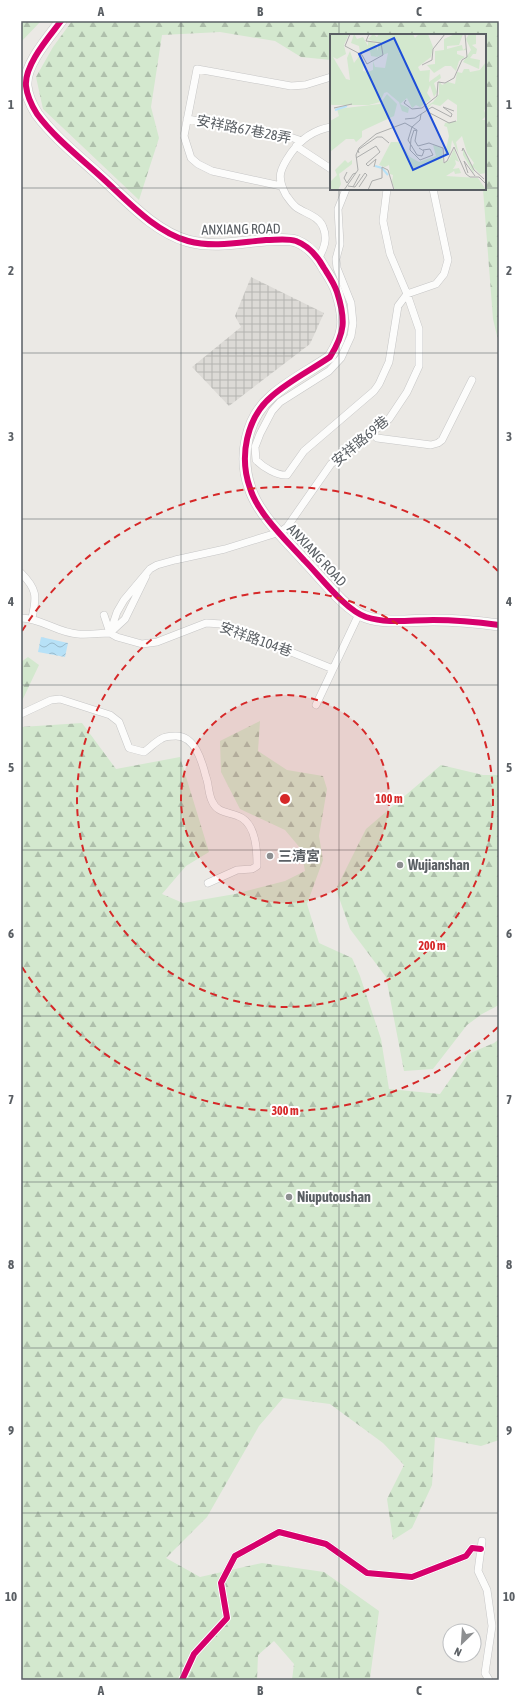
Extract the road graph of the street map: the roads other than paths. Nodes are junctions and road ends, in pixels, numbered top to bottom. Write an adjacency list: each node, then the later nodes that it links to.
1 (59, 23): 11 (street, ANXIANG ROAD)
2 (330, 77): 3 (street)
3 (187, 119): 5 (street, 安祥路67巷28弄); 7 (street)
4 (330, 127): 5 (street)
5 (299, 143): 6 (street, 安祥路67巷28弄); 7 (street)
6 (330, 168)
7 (281, 186): 11 (street)
8 (346, 190): 12 (street)
9 (387, 190): 12 (street, 安祥路69巷)
10 (433, 190): 12 (street)
11 (318, 259): 15 (street, ANXIANG ROAD)
12 (408, 294): 14 (street, 安祥路69巷)
13 (472, 380): 14 (street)
14 (372, 432): 15 (street, 安祥路69巷)
15 (280, 532): 17 (street, ANXIANG ROAD); 22 (street)
16 (21, 572): 20 (street)
17 (359, 614): 21 (street, ANXIANG ROAD); 23 (street)
18 (104, 615): 22 (street)
19 (21, 618): 20 (street)
20 (32, 618): 22 (street)
21 (499, 625)
22 (110, 632): 23 (street, 安祥路104巷)
23 (333, 669): 24 (street)
24 (316, 706)
25 (21, 714): 26 (street)
26 (208, 884)
27 (482, 1541): 28 (street)
28 (481, 1549): 29 (street); 30 (street)
29 (182, 1680)
30 (489, 1680)

